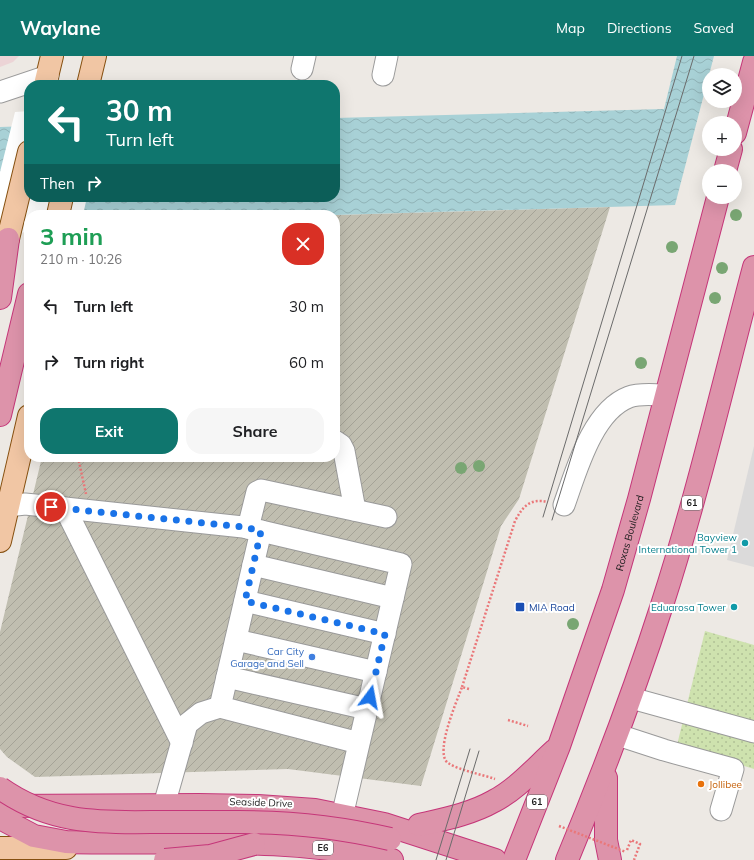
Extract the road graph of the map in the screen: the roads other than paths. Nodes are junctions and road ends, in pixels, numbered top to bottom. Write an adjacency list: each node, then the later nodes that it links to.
1 (95, 56): 5 (main road)
2 (754, 62): 8 (highway)
3 (48, 72): 4 (street)
4 (29, 80)
5 (89, 80)
6 (24, 82): 7 (street)
7 (0, 92)
8 (740, 116)
9 (24, 172): 11 (main road)
10 (716, 204): 15 (highway, Roxas Boulevard / 61)
11 (6, 243): 13 (highway)
12 (752, 280): 33 (highway, 61)
13 (1, 293)
14 (24, 312): 16 (highway)
15 (665, 395): 19 (street); 40 (highway, Roxas Boulevard / 61)
16 (0, 415)
17 (24, 437): 20 (main road)
18 (340, 444): 22 (street)
19 (564, 505)
20 (8, 506): 21 (street); 25 (main road)
21 (65, 508): 24 (street); 38 (street)
22 (355, 510): 23 (street); 24 (street)
23 (386, 517)
24 (254, 530): 26 (street); 27 (street)
25 (0, 541)
26 (253, 565): 27 (street); 28 (street)
27 (393, 598): 29 (street)
28 (245, 601): 29 (street); 30 (street)
29 (385, 634): 31 (street)
30 (236, 640): 31 (street); 32 (street)
31 (376, 672): 35 (street)
32 (227, 677): 34 (street); 35 (street)
33 (631, 698): 36 (street); 37 (highway, 61)
34 (220, 707): 38 (street); 39 (street)
35 (367, 709): 39 (street)
36 (754, 732)
37 (618, 734): 41 (highway, 61); 47 (street)
38 (182, 743): 44 (street)
39 (359, 743): 46 (street)
40 (559, 746): 49 (highway); 57 (highway, Roxas Boulevard / 61)
41 (606, 767): 52 (highway); 58 (highway, 61)
42 (0, 788): 56 (highway, bridge)
43 (0, 797): 44 (main road, Seaside Drive)
44 (166, 798): 46 (main road, Seaside Drive)
45 (0, 806): 57 (highway, bridge)
46 (344, 808): 49 (main road, Seaside Drive)
47 (721, 810)
48 (0, 818): 50 (highway, bridge)
49 (419, 825): 57 (main road, Seaside Drive)
50 (254, 844): 53 (highway, bridge); 55 (highway, E6)
51 (0, 848): 54 (main road)
52 (621, 854)
53 (165, 860)
54 (353, 860)
55 (392, 860)
56 (457, 860)
57 (511, 860)
58 (567, 860)

